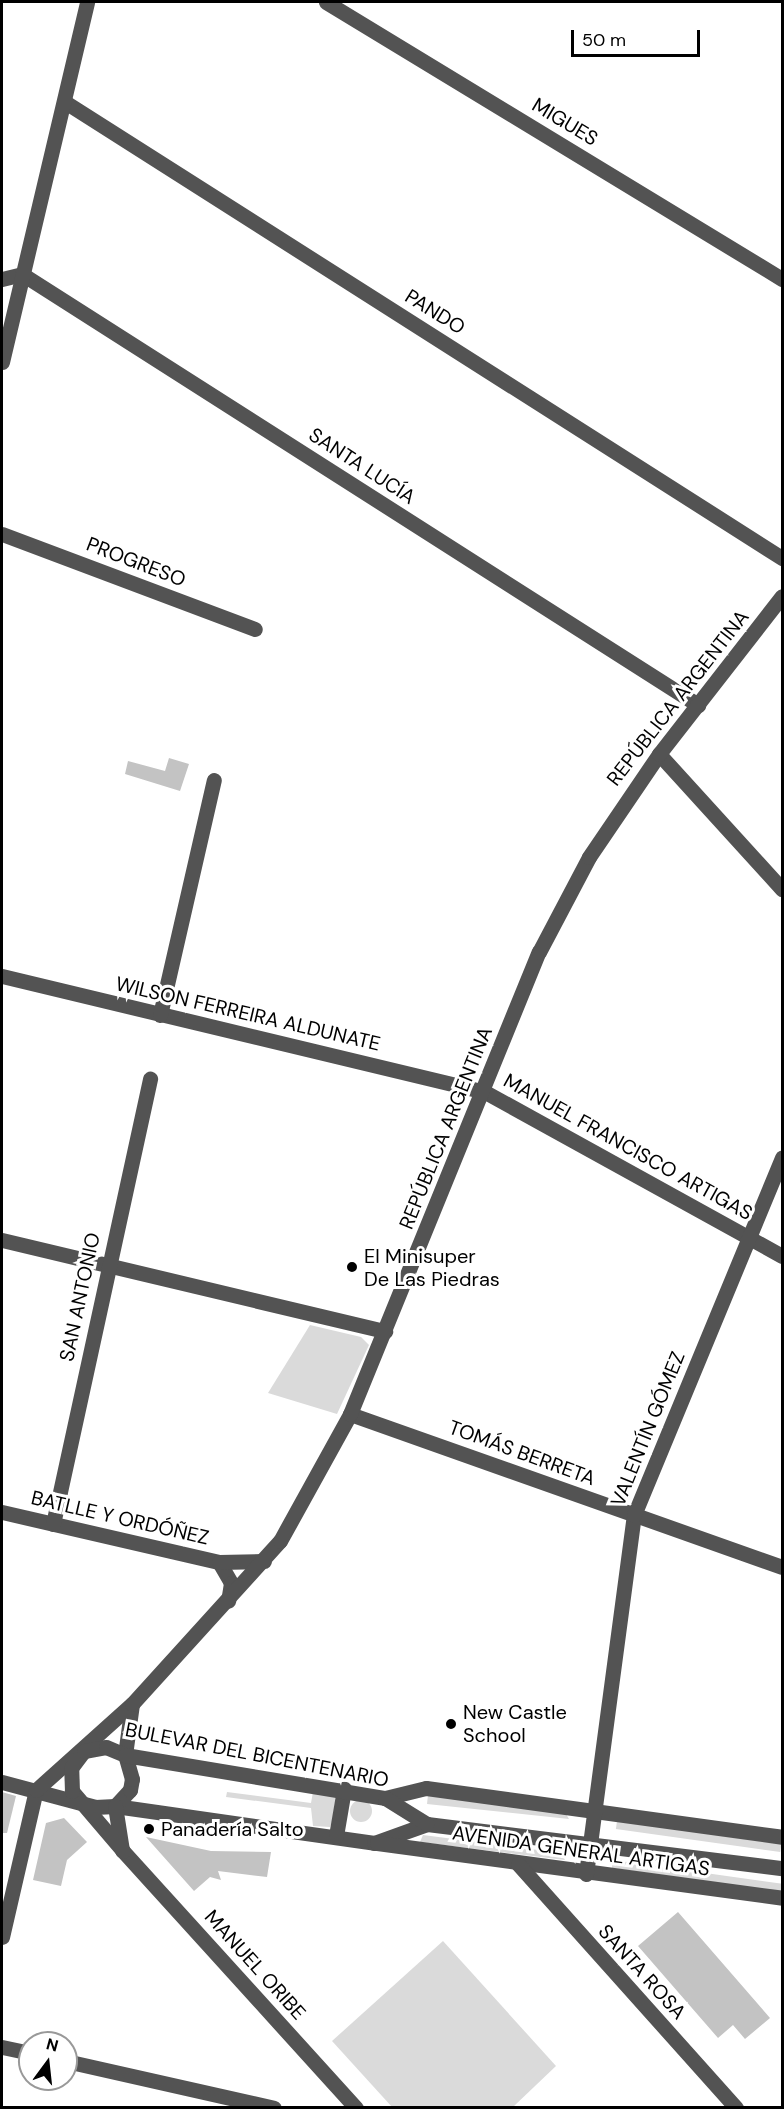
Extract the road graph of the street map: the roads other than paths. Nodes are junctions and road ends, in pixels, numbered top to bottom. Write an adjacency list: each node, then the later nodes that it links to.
1 (87, 2): 3 (street)
2 (326, 2): 6 (street, MIGUES)
3 (65, 102): 4 (street); 9 (street, PANDO)
4 (22, 274): 5 (street); 7 (street); 12 (street, SANTA LUCÍA)
5 (2, 279)
6 (783, 279)
7 (2, 362)
8 (2, 534): 11 (street, PROGRESO)
9 (783, 558)
10 (783, 596): 12 (street, REPÚBLICA ARGENTINA)
11 (255, 629)
12 (698, 705): 13 (street, REPÚBLICA ARGENTINA)
13 (659, 754): 15 (street); 19 (street, REPÚBLICA ARGENTINA)
14 (214, 780): 17 (street)
15 (783, 889)
16 (2, 976): 17 (street, WILSON FERREIRA ALDUNATE)
17 (160, 1015): 19 (street, WILSON FERREIRA ALDUNATE)
18 (150, 1078): 24 (street, SAN ANTONIO)
19 (485, 1092): 21 (street, MANUEL FRANCISCO ARTIGAS); 25 (street, REPÚBLICA ARGENTINA)
20 (783, 1157): 21 (street, VALENTÍN GÓMEZ)
21 (749, 1237): 23 (street, MANUEL FRANCISCO ARTIGAS); 28 (street, VALENTÍN GÓMEZ)
22 (2, 1240): 24 (street)
23 (783, 1256)
24 (108, 1264): 25 (street); 29 (street, SAN ANTONIO)
25 (385, 1331): 26 (street, REPÚBLICA ARGENTINA)
26 (350, 1414): 28 (street, TOMÁS BERRETA); 30 (street, REPÚBLICA ARGENTINA)
27 (2, 1512): 29 (street, BATLLE Y ORDÓÑEZ)
28 (634, 1515): 32 (street, TOMÁS BERRETA); 43 (street, VALENTÍN GÓMEZ)
29 (53, 1524): 31 (street, BATLLE Y ORDÓÑEZ)
30 (264, 1561): 31 (street); 33 (street, REPÚBLICA ARGENTINA)
31 (219, 1562): 33 (street, BATLLE Y ORDÓÑEZ)
32 (783, 1567)
33 (227, 1604): 34 (street, REPÚBLICA ARGENTINA)
34 (132, 1704): 35 (street); 36 (street, REPÚBLICA ARGENTINA)
35 (125, 1755): 36 (street, BULEVAR DEL BICENTENARIO); 38 (street, BULEVAR DEL BICENTENARIO); 42 (street)
36 (76, 1758): 39 (street, REPÚBLICA ARGENTINA); 41 (street)
37 (2, 1782): 39 (street)
38 (344, 1789): 40 (street, BULEVAR DEL BICENTENARIO); 45 (street)
39 (36, 1790): 41 (street); 54 (street)
40 (386, 1798): 43 (street, AVENIDA GENERAL ARTIGAS); 44 (street, BULEVAR DEL BICENTENARIO)
41 (82, 1802): 42 (street); 49 (street)
42 (115, 1806): 45 (street); 49 (street)
43 (595, 1810): 46 (street, AVENIDA GENERAL ARTIGAS); 48 (street, VALENTÍN GÓMEZ)
44 (427, 1824): 47 (street, BULEVAR DEL BICENTENARIO); 48 (street, BULEVAR DEL BICENTENARIO)
45 (336, 1836): 47 (street)
46 (783, 1837)
47 (374, 1843): 50 (street, AVENIDA GENERAL ARTIGAS)
48 (591, 1844): 51 (street, BULEVAR DEL BICENTENARIO); 52 (street, VALENTÍN GÓMEZ)
49 (123, 1851): 59 (street, MANUEL ORIBE)
50 (518, 1864): 52 (street, AVENIDA GENERAL ARTIGAS); 60 (street, SANTA ROSA)
51 (783, 1868)
52 (586, 1874): 53 (street, AVENIDA GENERAL ARTIGAS)
53 (783, 1898)
54 (2, 1937)
55 (2, 2047): 56 (street)
56 (18, 2050)
57 (78, 2064): 58 (street)
58 (274, 2108)
59 (356, 2108)
60 (736, 2108)

